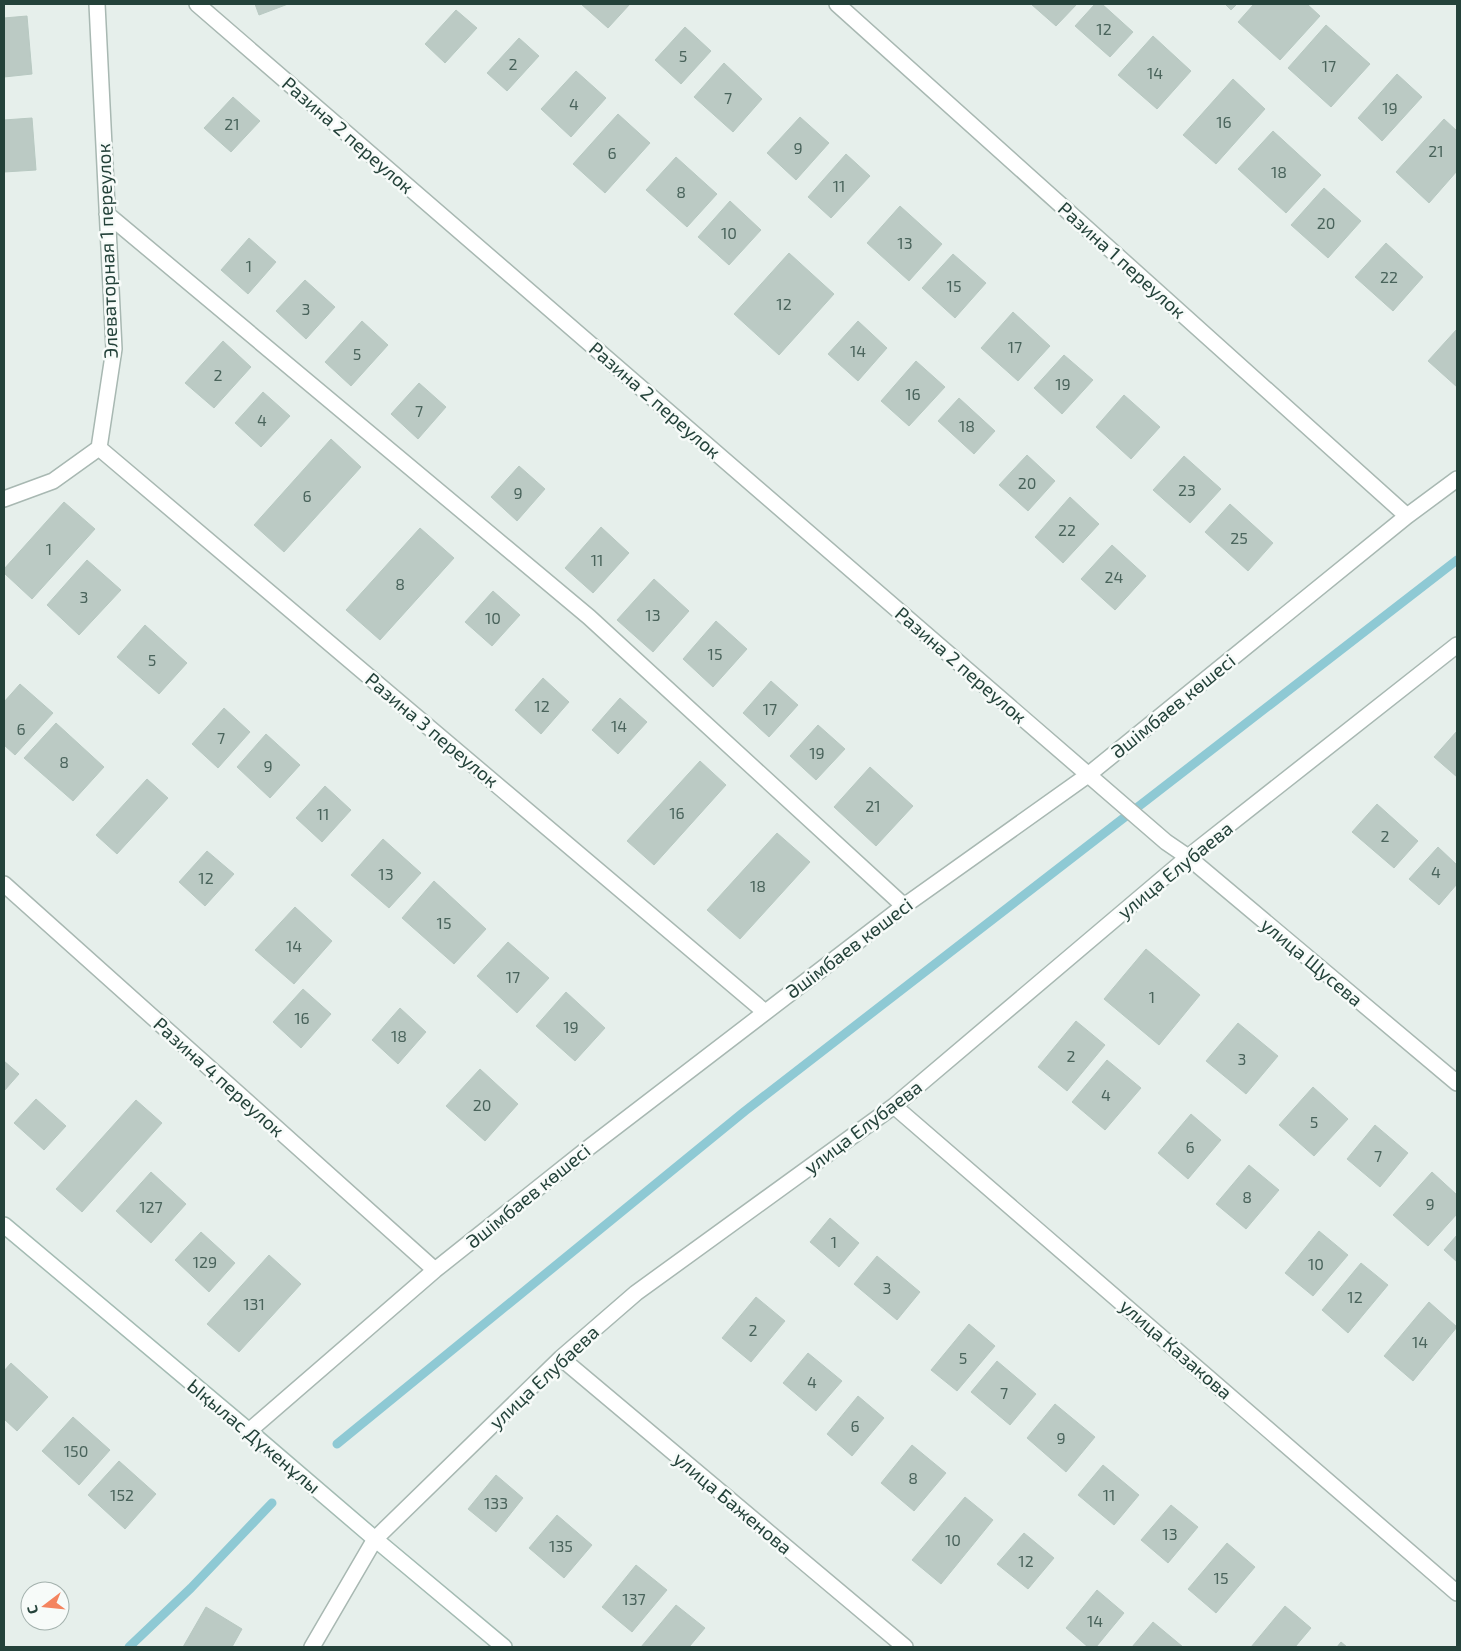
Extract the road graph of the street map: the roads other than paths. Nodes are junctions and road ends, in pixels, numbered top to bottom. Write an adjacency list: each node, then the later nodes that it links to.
1 (97, 4): 4 (street, Элеваторная 1 переулок)
2 (197, 4): 10 (street, Разина 2 переулок)
3 (837, 4): 8 (street, Разина 1 переулок)
4 (107, 214): 5 (street, Элеваторная 1 переулок); 14 (street)
5 (99, 448): 7 (street); 15 (street, Разина 3 переулок)
6 (1457, 478): 8 (street, Әшімбаев көшесі)
7 (4, 499)
8 (1407, 516): 10 (street, Әшімбаев көшесі)
9 (1457, 645): 12 (street, улица Елубаева)
10 (1088, 775): 11 (street, Разина 2 переулок); 14 (street, Әшімбаев көшесі)
11 (1166, 842): 12 (street, улица Щусева)
12 (1188, 857): 16 (street, улица Щусева); 17 (street, улица Елубаева)
13 (4, 884): 19 (street, Разина 4 переулок)
14 (904, 906): 15 (street, Әшімбаев көшесі)
15 (765, 1012): 19 (street, Әшімбаев көшесі)
16 (1457, 1083)
17 (894, 1106): 20 (street, улица Елубаева); 23 (street, улица Казакова)
18 (4, 1225): 21 (street, Ықылас Дүкенұлы)
19 (435, 1270): 21 (street, Әшімбаев көшесі)
20 (561, 1358): 22 (street, улица Елубаева); 26 (street, улица Баженова)
21 (249, 1430): 22 (street, Ықылас Дүкенұлы)
22 (374, 1539): 24 (street, улица Елубаева); 25 (street, Ықылас Дүкенұлы)
23 (1457, 1593)
24 (312, 1647)
25 (504, 1647)
26 (905, 1647)

